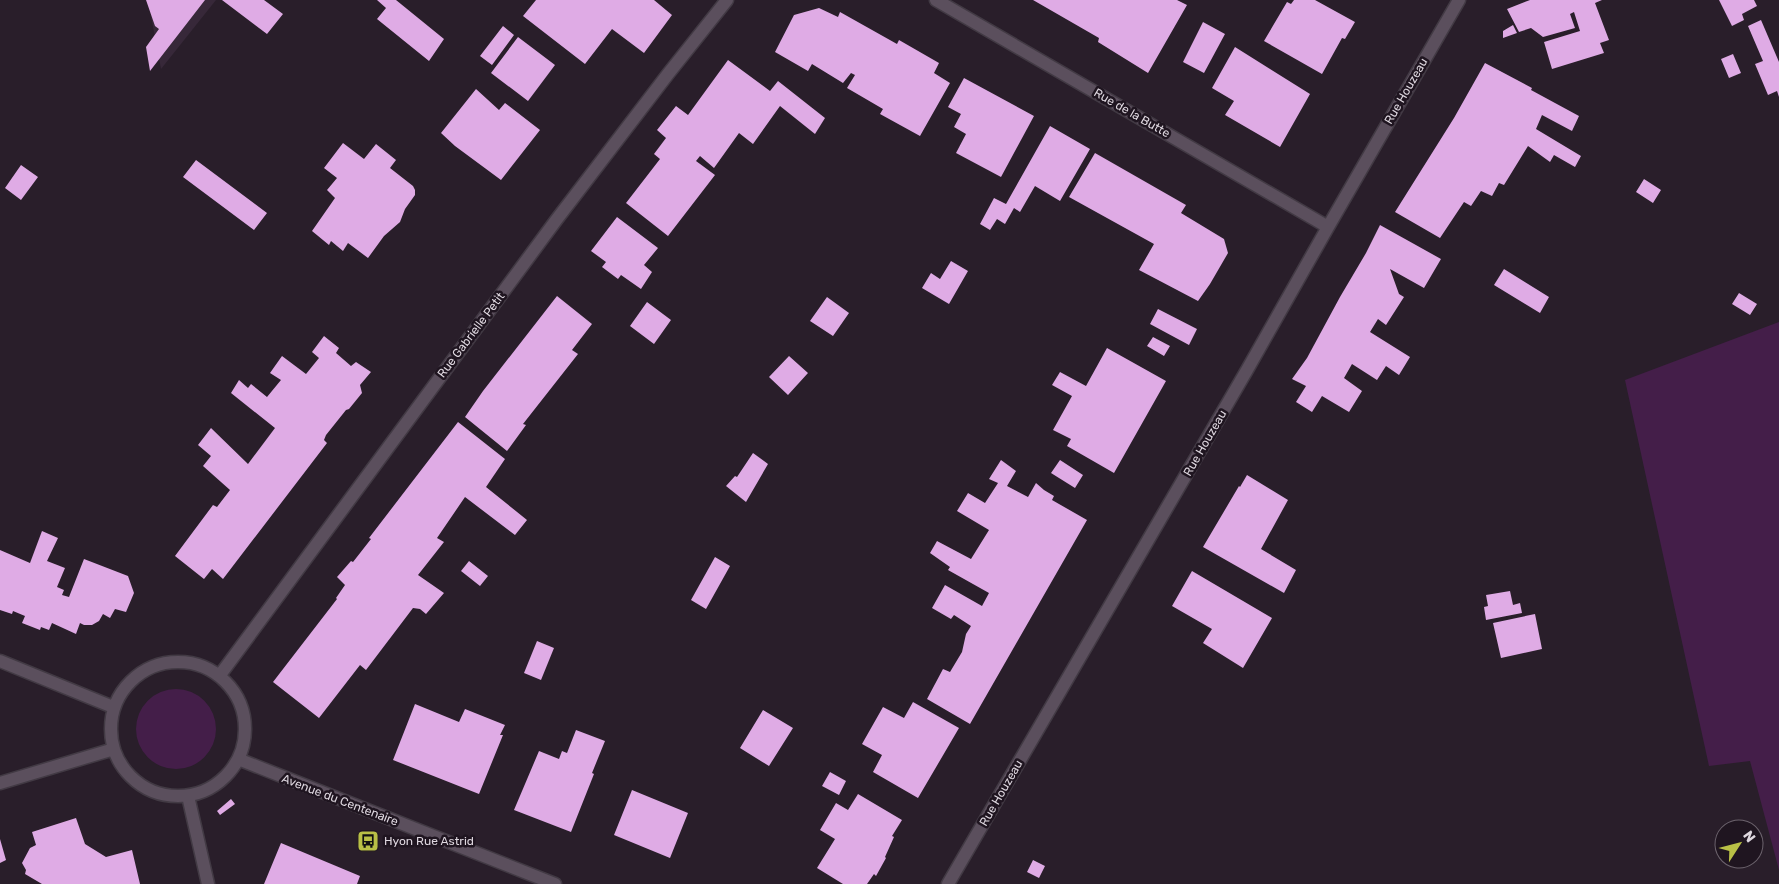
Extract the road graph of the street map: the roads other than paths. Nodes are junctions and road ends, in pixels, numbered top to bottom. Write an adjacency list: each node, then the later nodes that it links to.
1 (727, 0): 6 (street, Rue Gabrielle Petit)
2 (936, 0): 4 (street, Rue de la Butte)
3 (1459, 0): 4 (street, Rue Houzeau)
4 (1328, 227): 14 (street, Rue Houzeau)
5 (0, 661): 7 (street)
6 (220, 674): 7 (street); 9 (street)
7 (113, 707): 8 (street)
8 (114, 749): 10 (street); 11 (street)
9 (238, 759): 11 (street); 13 (street, Avenue du Centenaire)
10 (0, 783)
11 (188, 796): 12 (street)
12 (208, 884)
13 (555, 884)
14 (948, 884)

